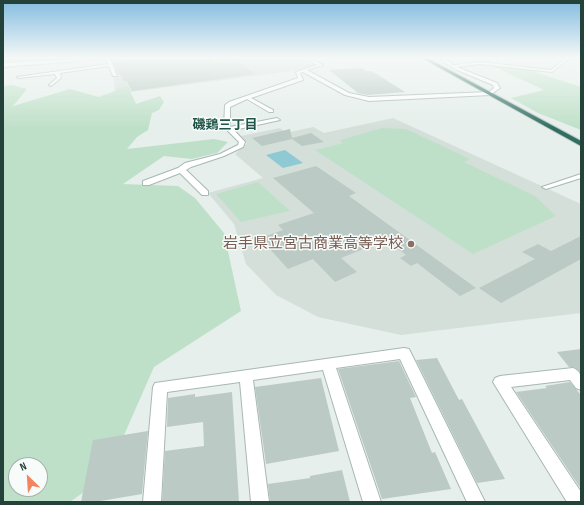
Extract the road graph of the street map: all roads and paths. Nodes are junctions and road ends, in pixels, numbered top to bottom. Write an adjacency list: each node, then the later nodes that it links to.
1 (55, 82): 6 (street)
2 (294, 82): 8 (street)
3 (324, 82): 7 (street)
4 (468, 82): 7 (highway)
5 (489, 82): 7 (street)
6 (51, 85)
7 (490, 93): 12 (highway)
8 (248, 98): 9 (street); 11 (street)
9 (271, 112)
10 (277, 120): 11 (street)
11 (229, 129): 13 (street)
12 (581, 144)
13 (181, 170): 15 (street); 17 (street)
14 (581, 176): 16 (street)
15 (146, 183)
16 (546, 187)
17 (205, 193)
18 (328, 364): 19 (street); 23 (street); 24 (street)
19 (246, 375): 21 (street); 22 (street)
20 (581, 384): 25 (street)
21 (152, 502)
22 (260, 502)
23 (372, 502)
24 (476, 502)
25 (577, 502)

